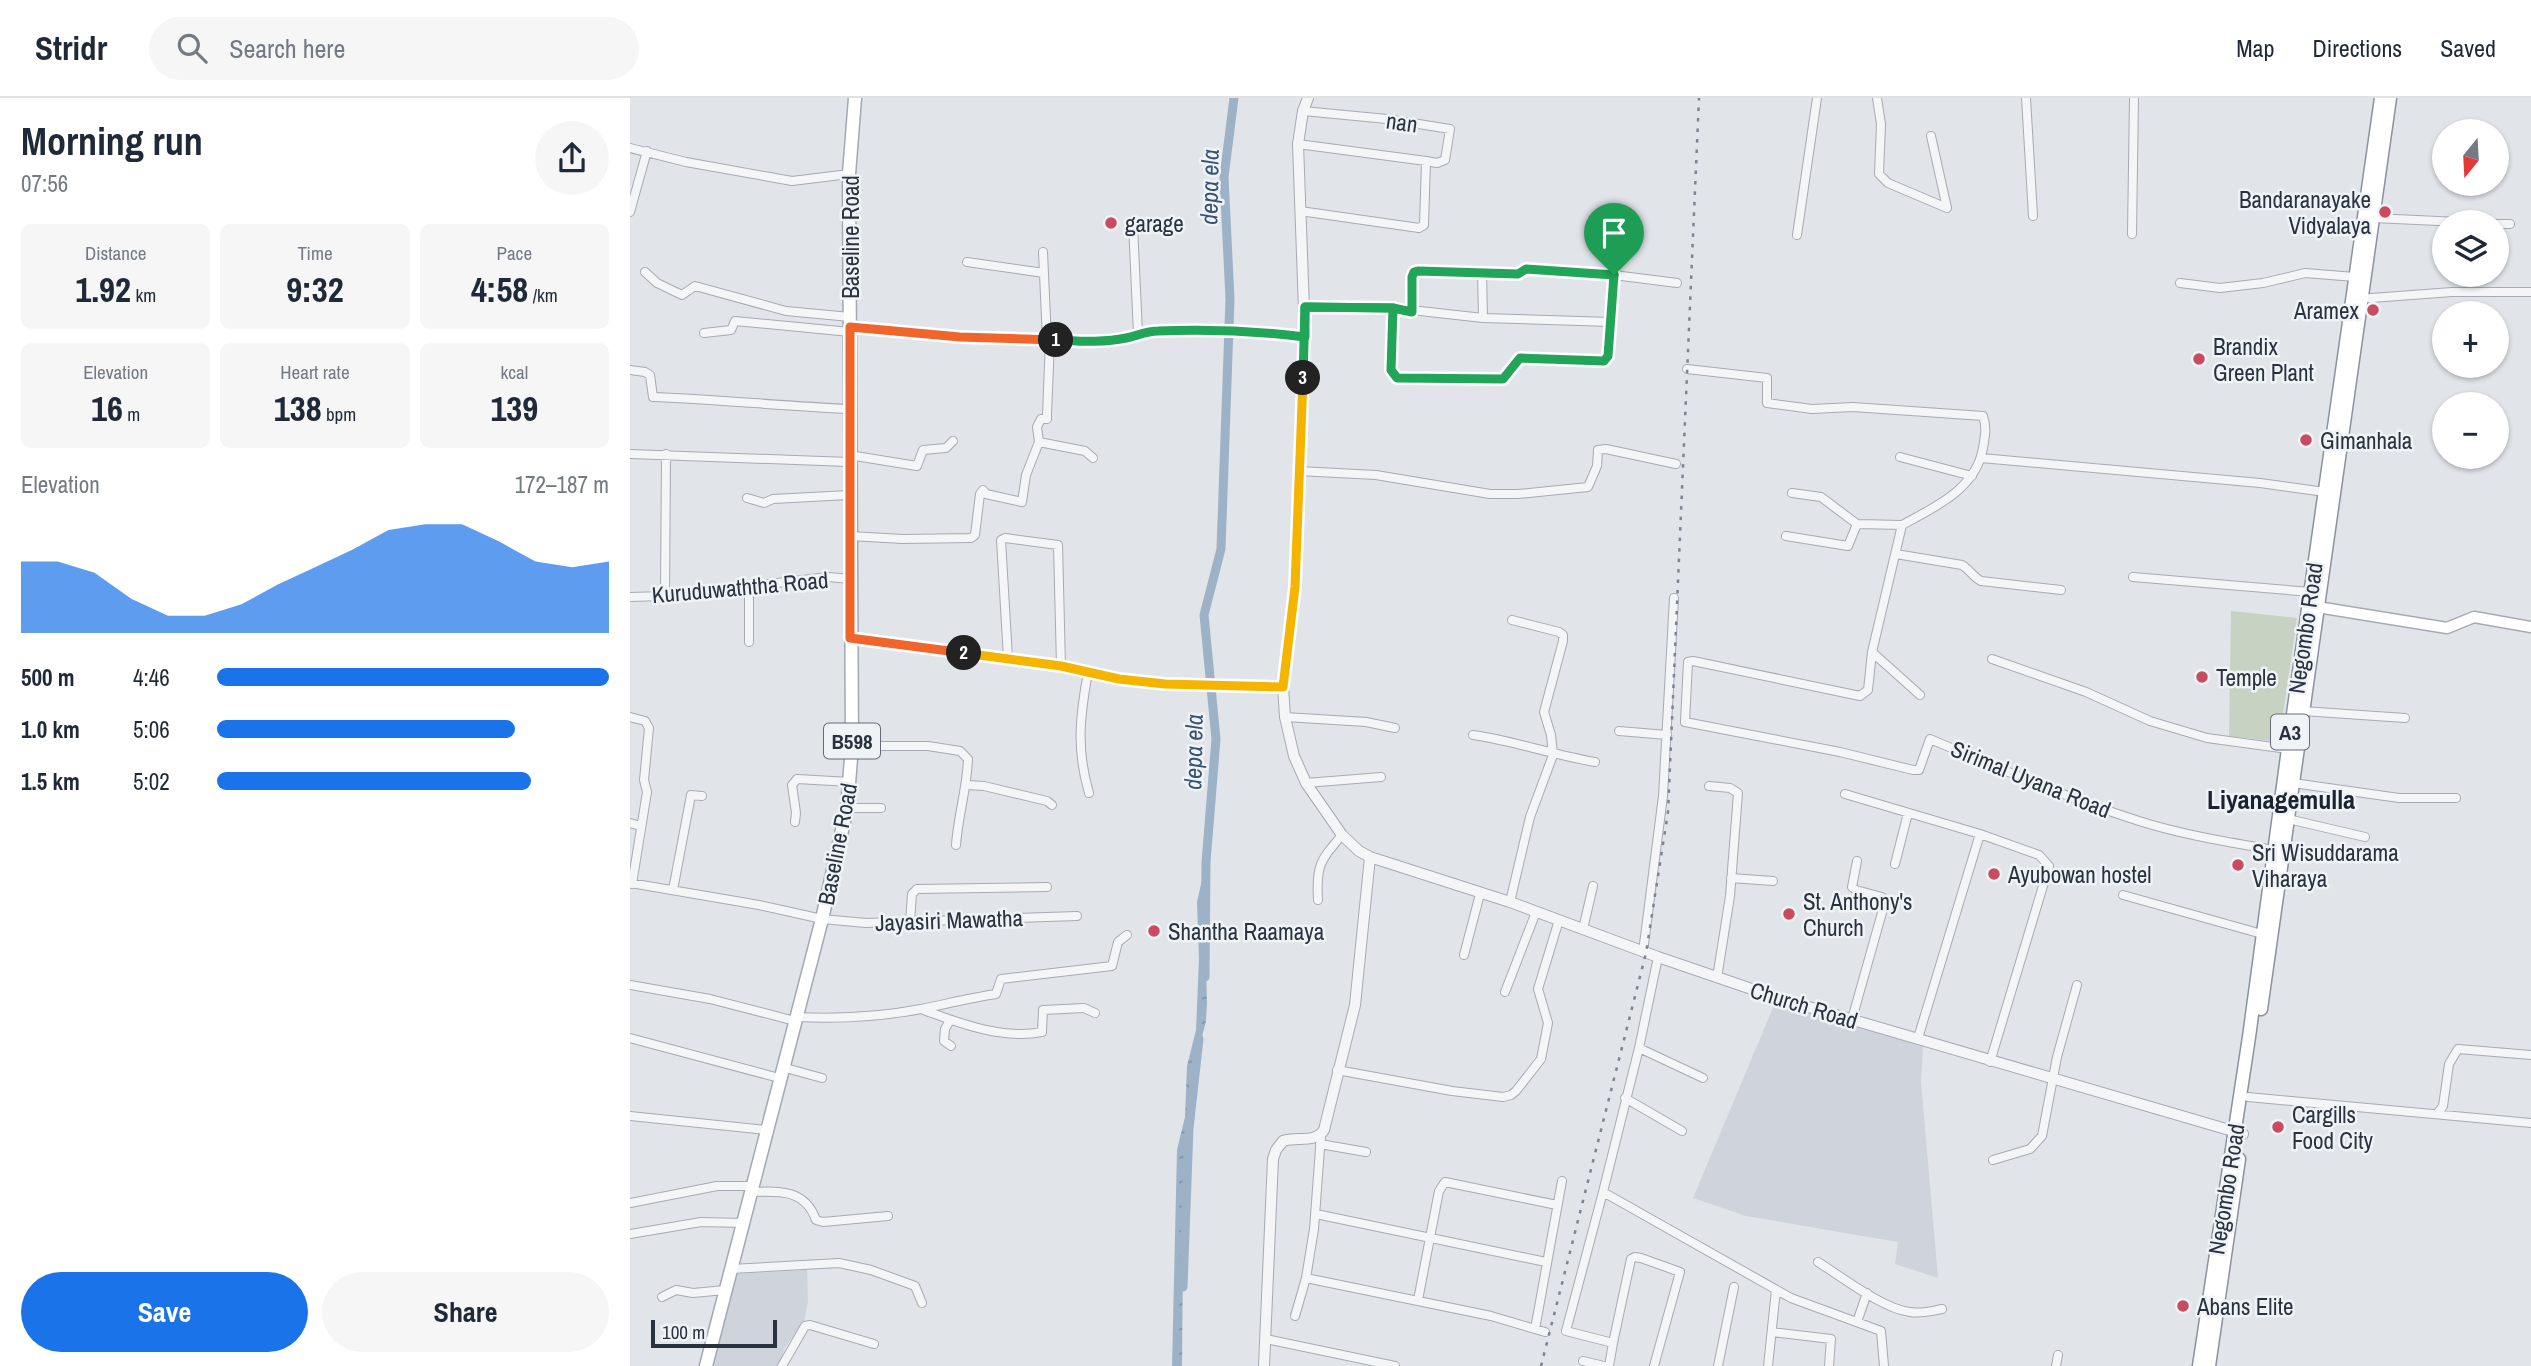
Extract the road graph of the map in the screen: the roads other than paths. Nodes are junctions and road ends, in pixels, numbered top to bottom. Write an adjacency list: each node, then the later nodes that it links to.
1 (855, 98): 15 (main road, Baseline Road / B598)
2 (1308, 98): 9 (street, Church Road)
3 (1817, 98): 23 (street)
4 (1877, 98): 10 (street)
5 (2026, 98): 18 (street)
6 (2134, 98): 22 (street)
7 (2381, 98): 30 (main road, Negombo Road / A3)
8 (2390, 98): 19 (main road, Negombo Road / A3)
9 (1303, 111): 11 (street, Church Road); 14 (street, nan)
10 (1931, 136)
11 (1298, 144): 14 (street); 16 (street, Church Road)
12 (630, 148): 13 (street)
13 (647, 151): 15 (street); 17 (street)
14 (1426, 161): 16 (street)
15 (849, 174): 40 (main road, Baseline Road / B598)
16 (1300, 211): 35 (street, Church Road)
17 (630, 212)
18 (2033, 216)
19 (2373, 218): 20 (street); 34 (main road, Negombo Road / A3)
20 (2432, 221)
21 (1133, 225): 42 (street)
22 (2132, 234)
23 (1797, 235)
24 (1044, 251): 28 (street)
25 (967, 262): 28 (street)
26 (645, 272): 40 (street)
27 (1482, 272): 29 (street); 37 (street); 38 (street)
28 (1044, 273): 44 (street)
29 (1614, 275): 31 (street); 39 (street)
30 (2355, 277): 32 (street); 34 (main road, Negombo Road / A3)
31 (1677, 283)
32 (2180, 283)
33 (2531, 292): 34 (street)
34 (2357, 299): 59 (main road, Negombo Road / A3); 77 (main road, Negombo Road / A3)
35 (1305, 307): 36 (street); 43 (street, Church Road)
36 (1393, 308): 37 (street); 39 (street)
37 (1412, 312): 38 (street)
38 (1483, 318): 39 (street)
39 (1611, 322)
40 (850, 325): 41 (street); 44 (street); 47 (main road, Baseline Road / B598)
41 (704, 333)
42 (1138, 333): 43 (street); 44 (street)
43 (1305, 337): 57 (street, Church Road)
44 (1048, 340): 49 (street)
45 (1687, 369): 54 (street)
46 (630, 370): 47 (street)
47 (849, 410): 55 (main road, Baseline Road / B598)
48 (953, 441): 55 (street)
49 (1039, 442): 53 (street); 65 (street)
50 (630, 454): 51 (street)
51 (666, 454): 55 (street); 73 (street)
52 (1900, 457): 58 (street)
53 (1093, 458)
54 (1981, 458): 58 (street); 59 (street)
55 (849, 459): 61 (main road, Baseline Road / B598)
56 (1676, 464): 57 (street)
57 (1298, 471): 87 (street, Church Road)
58 (1972, 476): 64 (street)
59 (2325, 492): 72 (main road, Negombo Road / A3)
60 (1792, 493): 63 (street)
61 (849, 495): 62 (street); 65 (main road, Baseline Road / B598)
62 (747, 498)
63 (1857, 524): 64 (street); 66 (street)
64 (1902, 525): 67 (street)
65 (850, 536): 69 (main road, Baseline Road / B598)
66 (1786, 536)
67 (1896, 554): 71 (street); 82 (street)
68 (2133, 577): 72 (street)
69 (850, 579): 70 (street, Kuruduwaththa Road); 80 (main road, Baseline Road / B598)
70 (749, 587): 73 (street, Kuruduwaththa Road); 81 (street)
71 (2061, 590)
72 (2311, 592): 77 (main road, Negombo Road / A3)
73 (665, 596): 74 (street, Kuruduwaththa Road)
74 (630, 597): 76 (street)
75 (1674, 598): 96 (street)
76 (630, 603)
77 (2313, 606): 79 (main road); 89 (main road, Negombo Road / A3); 98 (main road, Negombo Road / A3)
78 (1512, 620): 99 (street)
79 (2531, 627)
80 (850, 638): 83 (street); 97 (main road, Baseline Road / B598)
81 (749, 642)
82 (1872, 652): 88 (street); 123 (street, Sirimal Uyana Road)
83 (1008, 658): 85 (street); 85 (street)
84 (1992, 659): 98 (street)
85 (1061, 666): 86 (street)
86 (1087, 672): 87 (street); 107 (street)
87 (1283, 687): 91 (street, Church Road)
88 (1920, 695)
89 (2303, 711): 92 (street); 104 (main road, Negombo Road / A3)
90 (630, 717): 118 (street)
91 (1285, 717): 93 (street); 103 (street, Church Road)
92 (2404, 718)
93 (1395, 728)
94 (1619, 731): 96 (street)
95 (1473, 735): 99 (street)
96 (1667, 735): 145 (street)
97 (852, 746): 102 (main road, Baseline Road / B598); 105 (street)
98 (2288, 749): 123 (main road, Negombo Road / A3)
99 (1553, 755): 100 (street); 136 (street)
100 (1595, 762)
101 (1381, 777): 103 (street)
102 (850, 782): 112 (main road, Baseline Road / B598); 116 (street)
103 (1306, 783): 120 (street, Church Road)
104 (2293, 783): 110 (street); 115 (main road, Negombo Road / A3)
105 (967, 785): 111 (street); 122 (street)
106 (1709, 786): 127 (street)
107 (1089, 793)
108 (1845, 794): 114 (street)
109 (702, 796): 132 (street)
110 (2456, 798)
111 (1052, 805)
112 (847, 808): 113 (street); 139 (main road, Baseline Road / B598)
113 (881, 808)
114 (1908, 813): 119 (street); 126 (street)
115 (2288, 819): 121 (street); 168 (main road, Negombo Road / A3)
116 (795, 822)
117 (630, 823): 118 (street)
118 (641, 825): 129 (street)
119 (1980, 834): 158 (street); 162 (street)
120 (1342, 835): 124 (street, Church Road); 135 (street)
121 (2365, 837)
122 (956, 845)
123 (2274, 850): 143 (main road, Negombo Road / A3)
124 (1370, 857): 133 (street, Church Road); 163 (street)
125 (1857, 861): 156 (street)
126 (1895, 864)
127 (1731, 878): 128 (street); 148 (street)
128 (1773, 881)
129 (631, 883): 132 (street, Jayasiri Mawatha)
130 (1593, 886): 142 (street)
131 (1047, 887): 141 (street)
132 (673, 890): 139 (street, Jayasiri Mawatha)
133 (1480, 894): 136 (street, Church Road); 146 (street)
134 (2123, 895): 143 (street)
135 (1318, 900)
136 (1510, 902): 137 (street, Church Road)
137 (1536, 912): 140 (street, Church Road); 151 (street)
138 (1077, 916): 141 (street, Jayasiri Mawatha)
139 (822, 919): 141 (street, Jayasiri Mawatha); 154 (main road, Baseline Road / B598)
140 (1559, 920): 142 (street, Church Road); 163 (street)
141 (910, 922)
142 (1583, 929): 145 (street, Church Road)
143 (2262, 934): 175 (main road, Negombo Road / A3)
144 (1127, 935): 152 (street)
145 (1643, 952): 147 (street, Church Road)
146 (1464, 955)
147 (1658, 957): 148 (street, Church Road); 160 (street)
148 (1717, 978): 156 (street, Church Road)
149 (630, 985): 154 (street)
150 (2077, 985): 167 (street)
151 (1505, 992)
152 (921, 1009): 154 (street); 155 (street)
153 (1095, 1013): 155 (street)
154 (796, 1019): 164 (main road, Baseline Road / B598)
155 (950, 1020): 159 (street)
156 (1852, 1020): 158 (street, Church Road)
157 (630, 1038): 164 (street)
158 (1918, 1038): 162 (street, Church Road)
159 (951, 1046)
160 (1639, 1048): 166 (street); 169 (street)
161 (2531, 1055): 170 (street)
162 (1990, 1062): 167 (street, Church Road)
163 (1337, 1070): 176 (street)
164 (781, 1072): 165 (street); 173 (main road, Baseline Road / B598)
165 (822, 1078)
166 (1703, 1078)
167 (2054, 1080): 175 (street, Church Road); 178 (street)
168 (2248, 1097): 170 (street); 175 (main road, Negombo Road / A3)
169 (1625, 1098): 174 (street); 181 (street)
170 (2437, 1114): 172 (street)
171 (630, 1116): 173 (street)
172 (2531, 1123)
173 (766, 1130): 180 (main road, Baseline Road / B598)
174 (1682, 1130)
175 (2239, 1133): 222 (main road, Negombo Road / A3); 223 (main road, Negombo Road / A3)
176 (1320, 1139): 177 (street); 184 (street); 206 (street)
177 (1366, 1152)
178 (1993, 1160)
179 (1562, 1181): 183 (street)
180 (752, 1189): 182 (street); 185 (street); 186 (main road, Baseline Road / B598)
181 (1603, 1192): 195 (street); 207 (street)
182 (630, 1203)
183 (1557, 1205): 188 (street); 189 (street)
184 (1316, 1214): 188 (street); 192 (street)
185 (888, 1216)
186 (743, 1223): 187 (street); 191 (main road, Baseline Road / B598)
187 (630, 1234)
188 (1431, 1238): 189 (street); 198 (street)
189 (1546, 1262): 203 (street)
190 (1818, 1262): 196 (street)
191 (731, 1269): 194 (main road, Baseline Road / B598); 199 (street)
192 (1306, 1278): 198 (street); 201 (street)
193 (1734, 1287): 217 (street)
194 (725, 1290): 197 (street); 211 (main road, Baseline Road / B598)
195 (1776, 1290): 202 (street); 205 (street)
196 (1867, 1293): 200 (street); 202 (street)
197 (662, 1297)
198 (1418, 1300): 203 (street)
199 (922, 1303)
200 (1942, 1309)
201 (1295, 1316)
202 (1857, 1322): 220 (street)
203 (1535, 1328): 204 (street)
204 (1545, 1332)
205 (1772, 1332): 218 (street); 219 (street)
206 (1266, 1339): 213 (street); 214 (street)
207 (1613, 1343): 215 (street); 216 (street)
208 (874, 1344): 212 (street)
209 (2057, 1355): 221 (street)
210 (1583, 1361): 215 (street)
211 (706, 1366)
212 (782, 1366)
213 (1264, 1366)
214 (1395, 1366)
215 (1606, 1366)
216 (1654, 1366)
217 (1718, 1366)
218 (1768, 1366)
219 (1829, 1366)
220 (1884, 1366)
221 (2056, 1366)
222 (2199, 1366)
223 (2209, 1366): 224 (street)
224 (2215, 1366)

